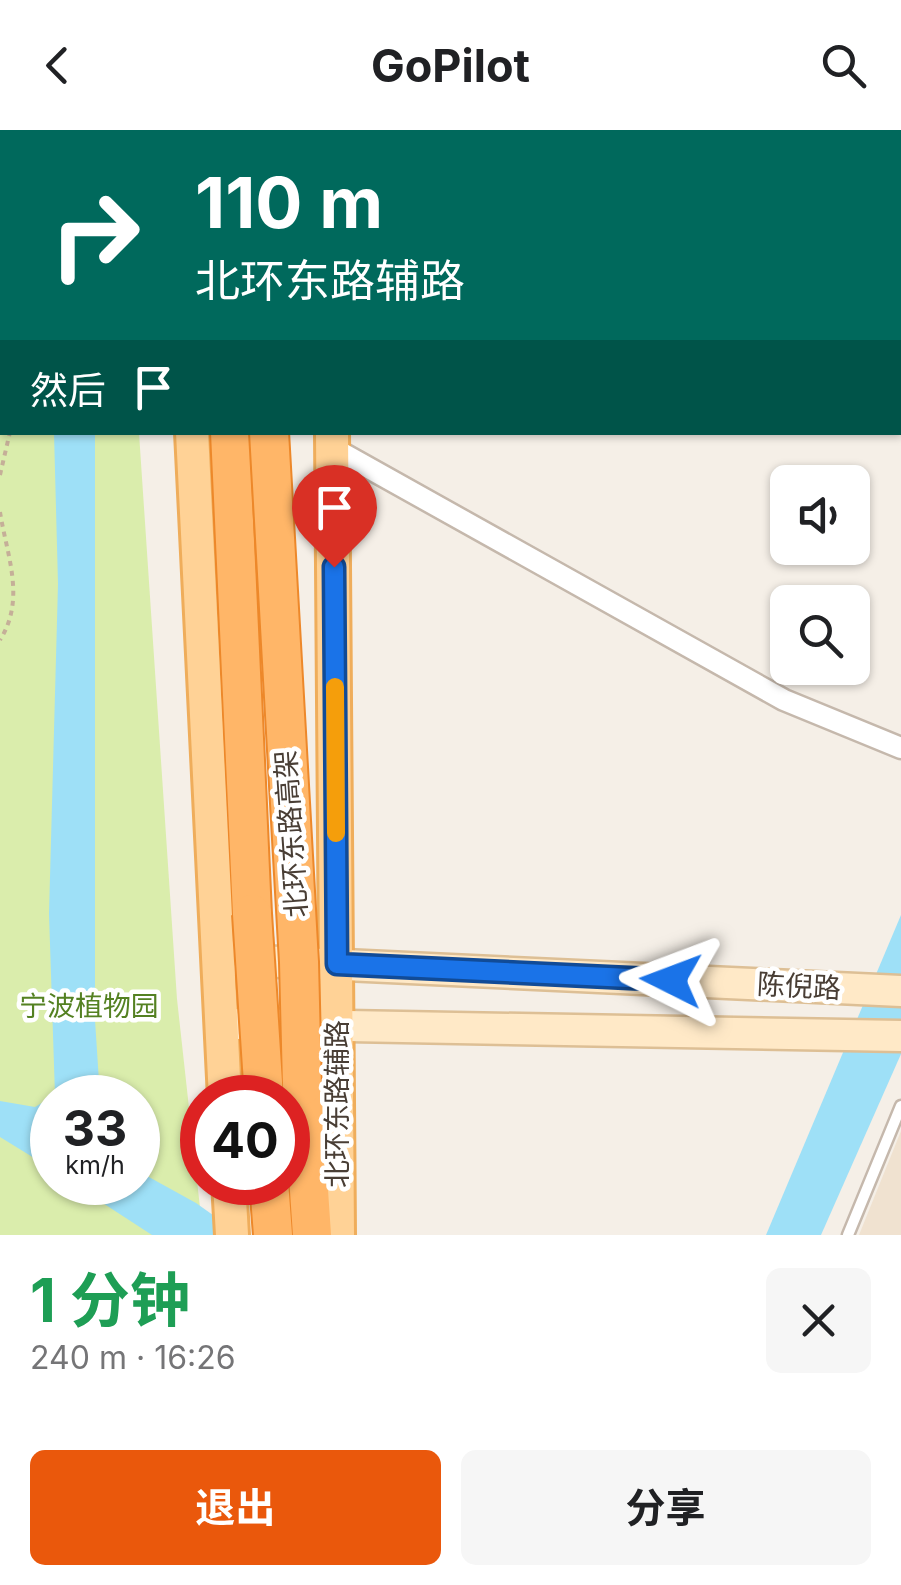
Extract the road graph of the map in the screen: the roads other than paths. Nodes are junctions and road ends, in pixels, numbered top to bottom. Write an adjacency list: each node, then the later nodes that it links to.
1 (192, 435): 6 (main road)
2 (230, 435): 13 (highway, 北环东路高架, bridge)
3 (269, 435): 17 (highway, 北环东路高架, bridge)
4 (332, 440): 5 (street); 7 (main road, 北环东路辅路)
5 (901, 748)
6 (218, 959): 7 (street, 陈倪路); 9 (main road)
7 (337, 964): 8 (street, 陈倪路); 10 (main road, 北环东路辅路)
8 (901, 991)
9 (221, 1024): 10 (street, 陈倪路); 12 (main road)
10 (336, 1026): 11 (street, 陈倪路); 18 (main road, 北环东路辅路)
11 (901, 1036)
12 (223, 1075)
13 (263, 1075)
14 (901, 1106): 19 (lane)
15 (271, 1205): 16 (highway)
16 (273, 1235)
17 (312, 1235)
18 (338, 1235)
19 (848, 1235)

